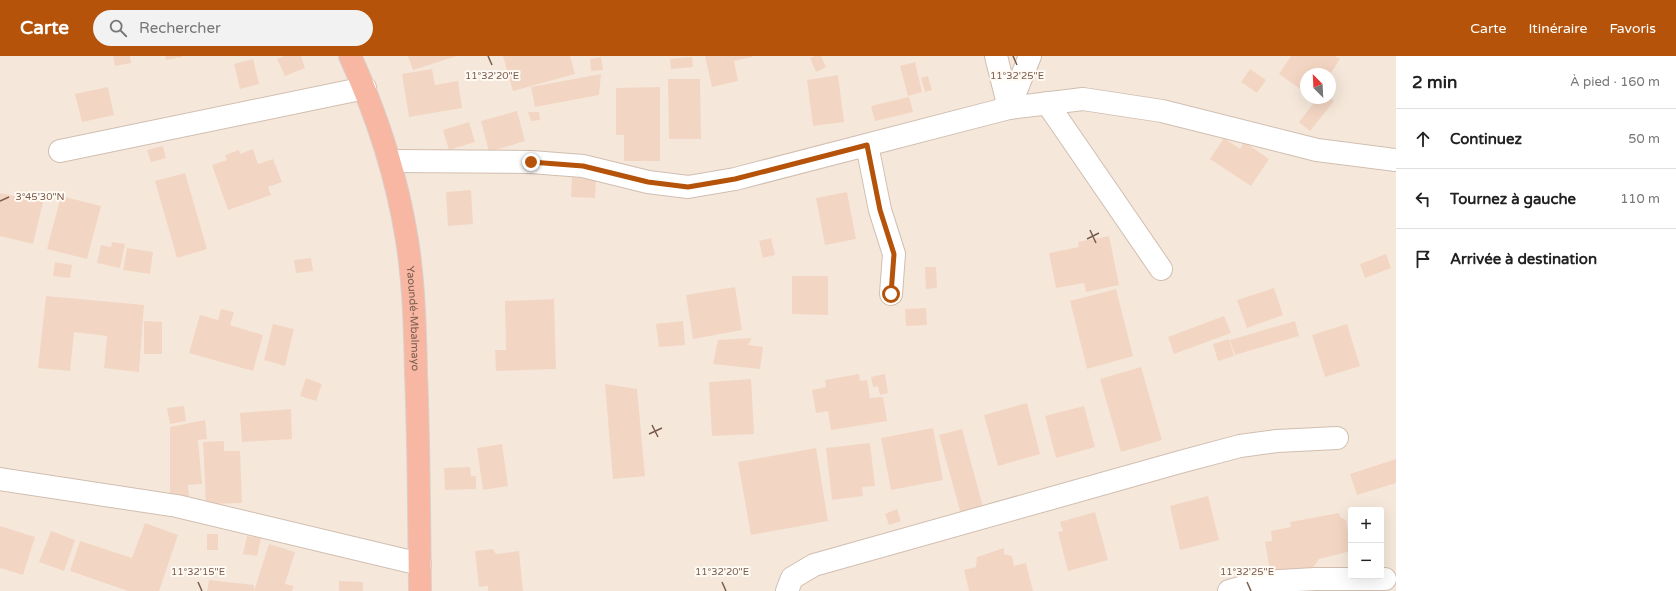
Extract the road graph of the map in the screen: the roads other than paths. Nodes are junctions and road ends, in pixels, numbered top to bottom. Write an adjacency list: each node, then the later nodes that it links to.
1 (350, 56): 4 (highway, Yaoundé-Mbalmayo)
2 (996, 56): 6 (street)
3 (1030, 56): 6 (street)
4 (365, 88): 8 (street); 10 (highway, Yaoundé-Mbalmayo)
5 (1047, 103): 6 (street); 9 (street); 11 (street)
6 (1009, 108): 7 (street)
7 (867, 145): 10 (street); 12 (street)
8 (60, 152)
9 (1396, 160)
10 (391, 161): 15 (highway, Yaoundé-Mbalmayo)
11 (1161, 269)
12 (891, 294)
13 (1337, 438): 18 (street)
14 (0, 479): 15 (street)
15 (420, 564): 17 (highway, Yaoundé-Mbalmayo)
16 (1385, 579): 19 (street)
17 (420, 591)
18 (788, 591)
19 (1228, 591)

